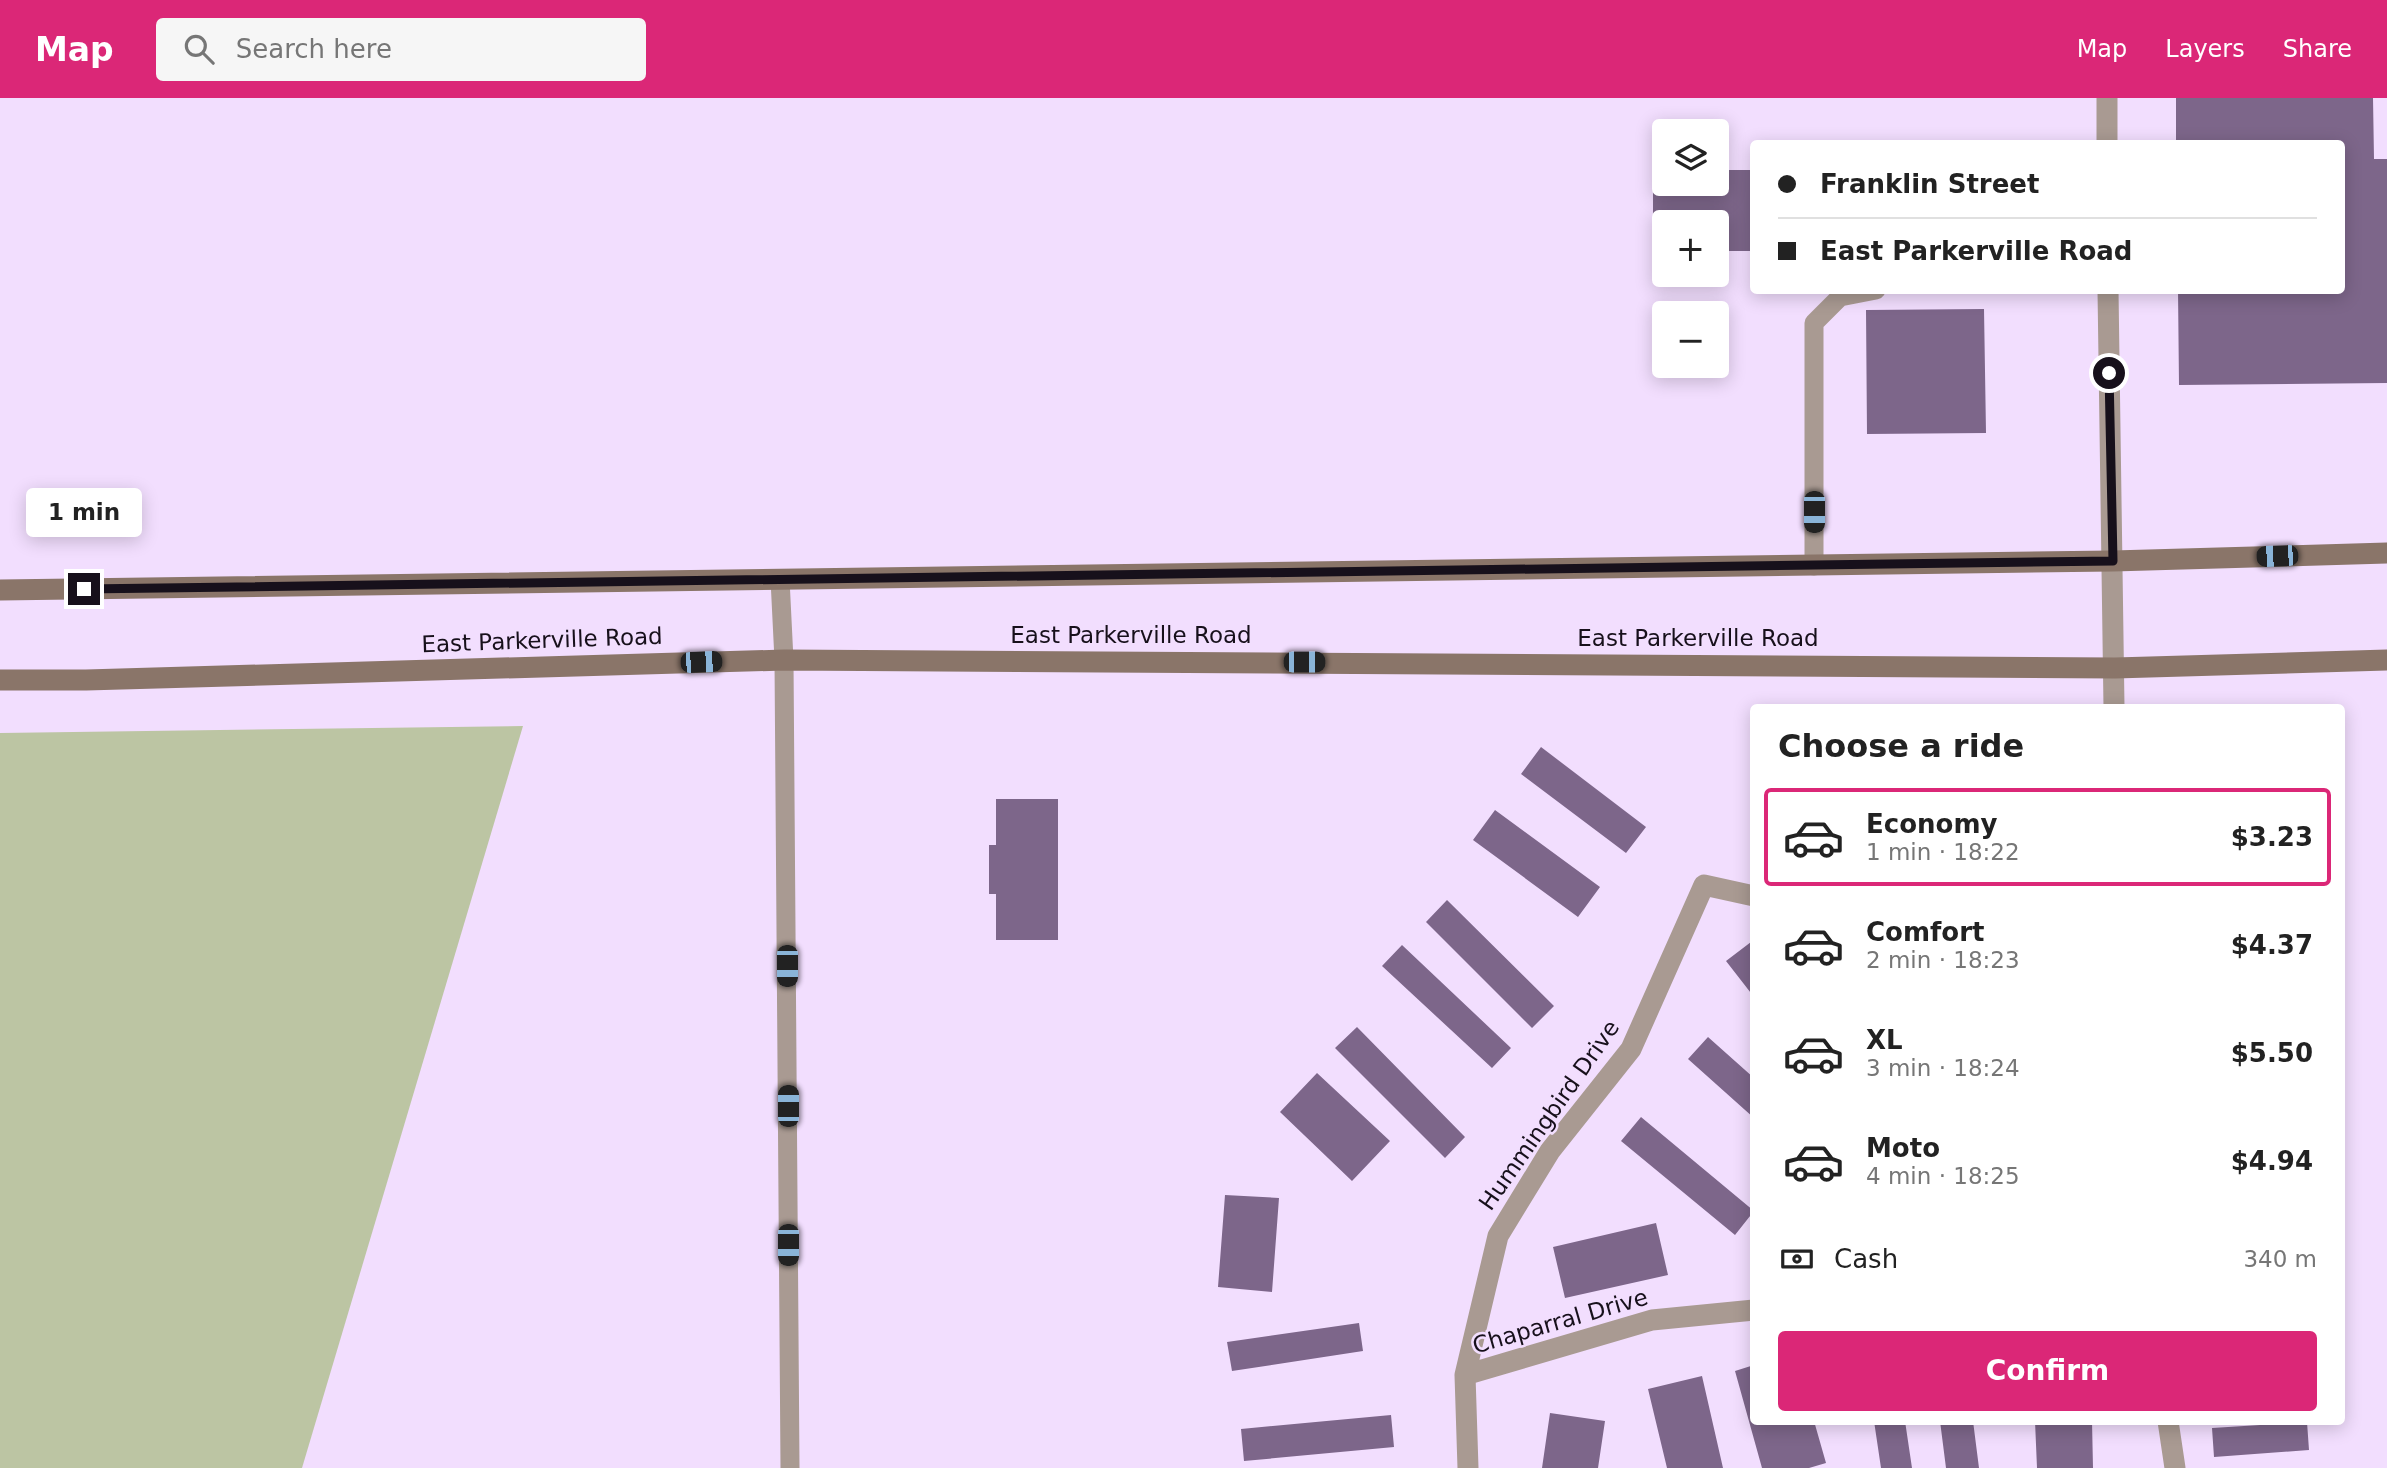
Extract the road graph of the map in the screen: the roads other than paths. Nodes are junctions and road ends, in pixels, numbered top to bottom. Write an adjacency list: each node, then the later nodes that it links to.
1 (2106, 98): 2 (street)
2 (2107, 140)
3 (1856, 294): 7 (lane)
4 (2108, 294): 6 (street)
5 (2387, 553): 6 (main road)
6 (2113, 561): 7 (main road); 14 (street)
7 (1814, 566): 8 (main road)
8 (780, 579): 9 (main road); 11 (lane)
9 (0, 590)
10 (2387, 650): 13 (main road)
11 (785, 660): 14 (main road, East Parkerville Road); 15 (main road, East Parkerville Road); 21 (lane)
12 (2387, 660): 13 (main road, East Parkerville Road)
13 (2327, 662): 14 (main road, East Parkerville Road)
14 (2115, 668): 16 (street)
15 (0, 680)
16 (2114, 704)
17 (1750, 895): 19 (street, Hummingbird Drive)
18 (1750, 1310): 19 (street, Chaparral Drive)
19 (1465, 1375): 22 (street, Hummingbird Drive)
20 (2169, 1425): 23 (street)
21 (790, 1468)
22 (1468, 1468)
23 (2175, 1468)

